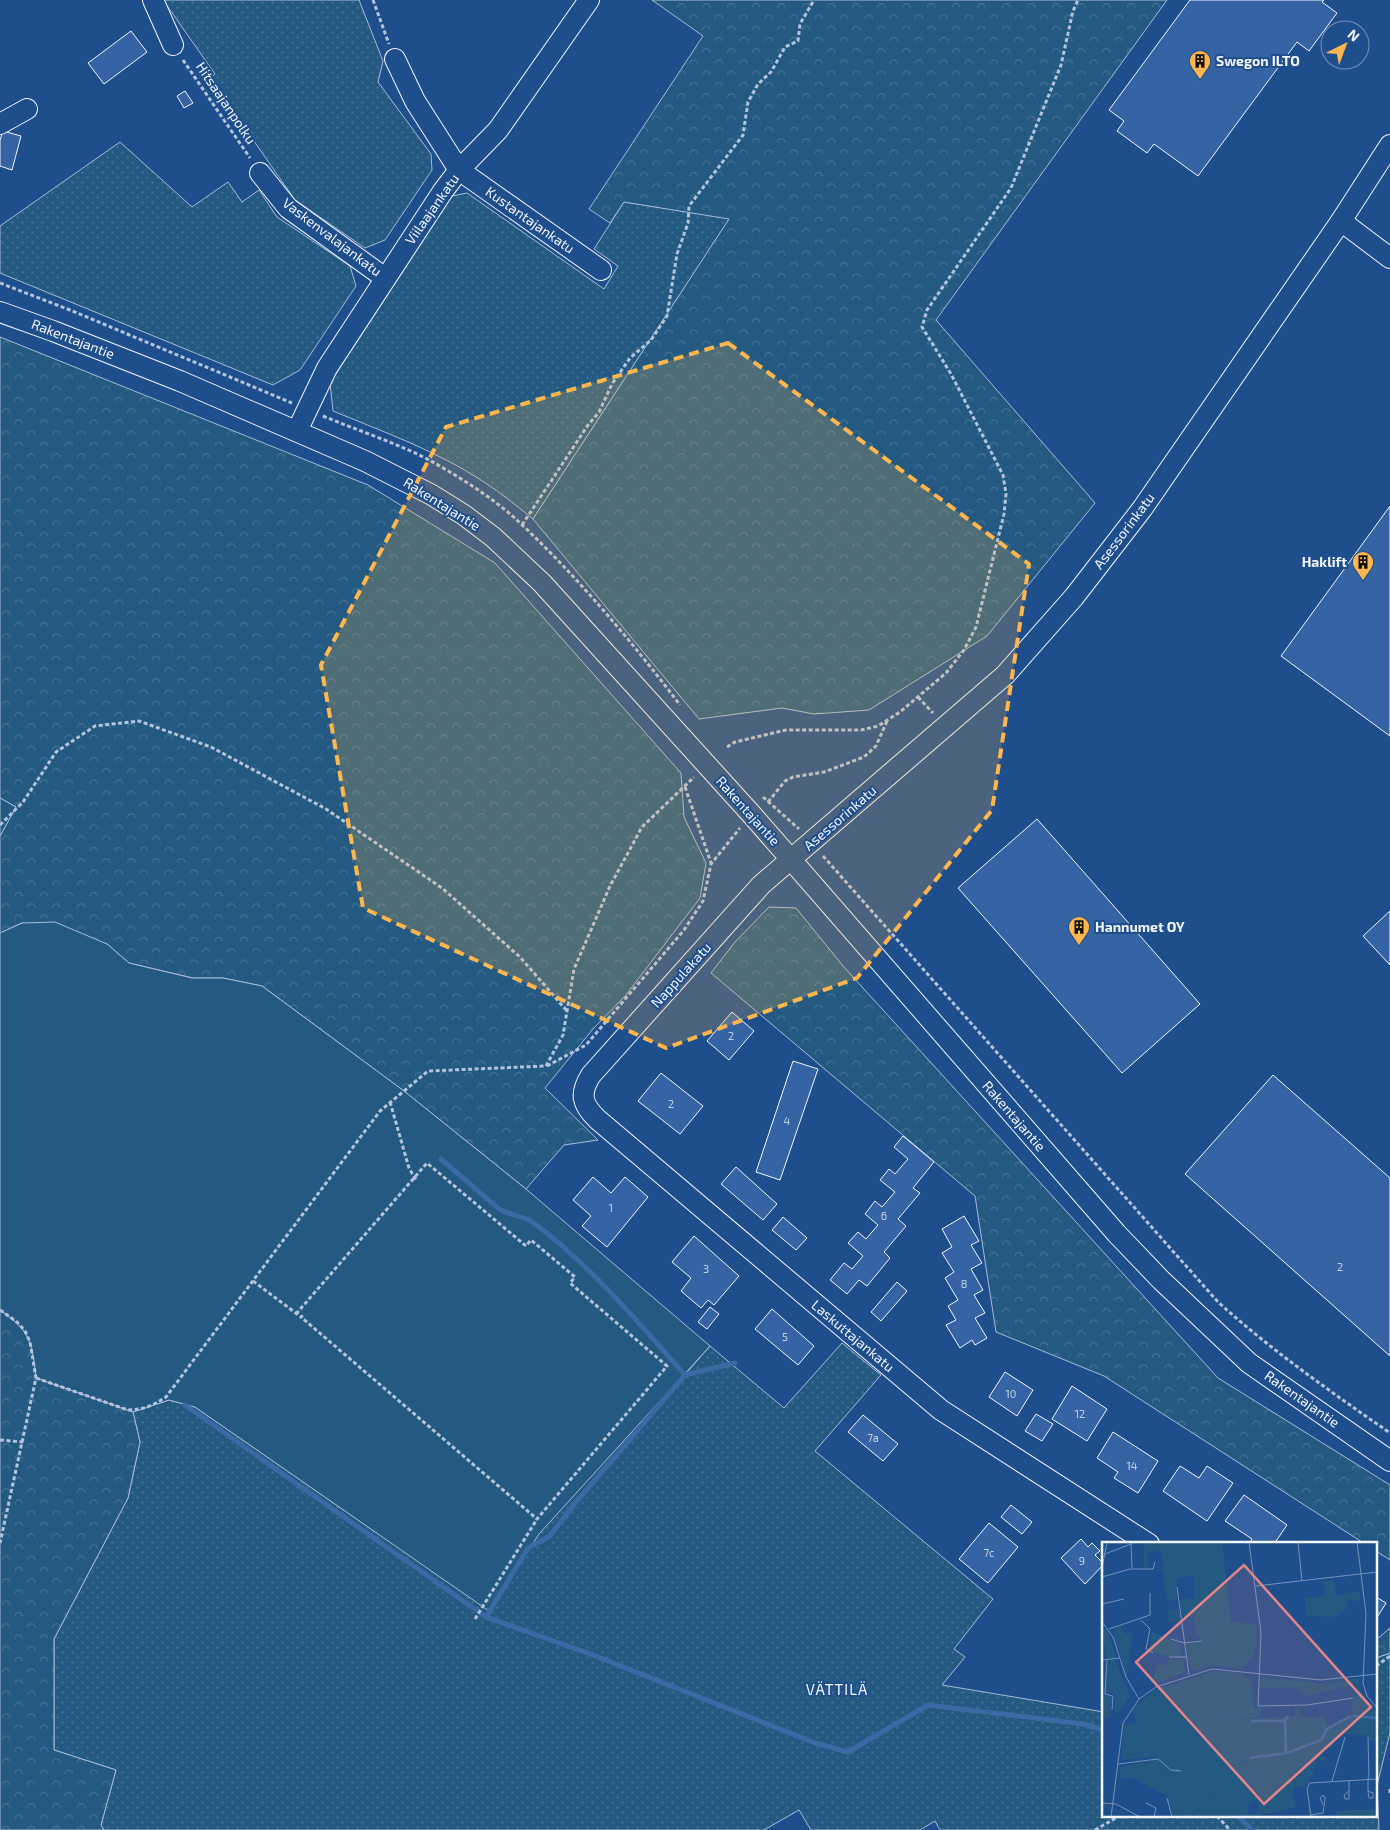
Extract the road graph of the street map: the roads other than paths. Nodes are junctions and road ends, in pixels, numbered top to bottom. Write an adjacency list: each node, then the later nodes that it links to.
1 (153, 0): 3 (street)
2 (589, 0): 8 (street, Viilaajankatu)
3 (173, 45)
4 (395, 59): 8 (street)
5 (26, 109): 6 (street)
6 (0, 124)
7 (1390, 145): 10 (street, Asessorinkatu)
8 (459, 170): 12 (street, Kustantajankatu); 13 (street, Viilaajankatu)
9 (260, 173): 13 (street, Vaskenvalajankatu)
10 (1341, 221): 11 (street); 16 (street, Asessorinkatu)
11 (1390, 258)
12 (601, 270)
13 (385, 278): 15 (street, Viilaajankatu)
14 (0, 312): 15 (street, Rakentajantie)
15 (297, 432): 16 (street, Rakentajantie)
16 (791, 859): 17 (street, Nappulakatu); 18 (street, Rakentajantie)
17 (582, 1097): 19 (street, Laskuttajankatu)
18 (1390, 1461)
19 (1146, 1542)

